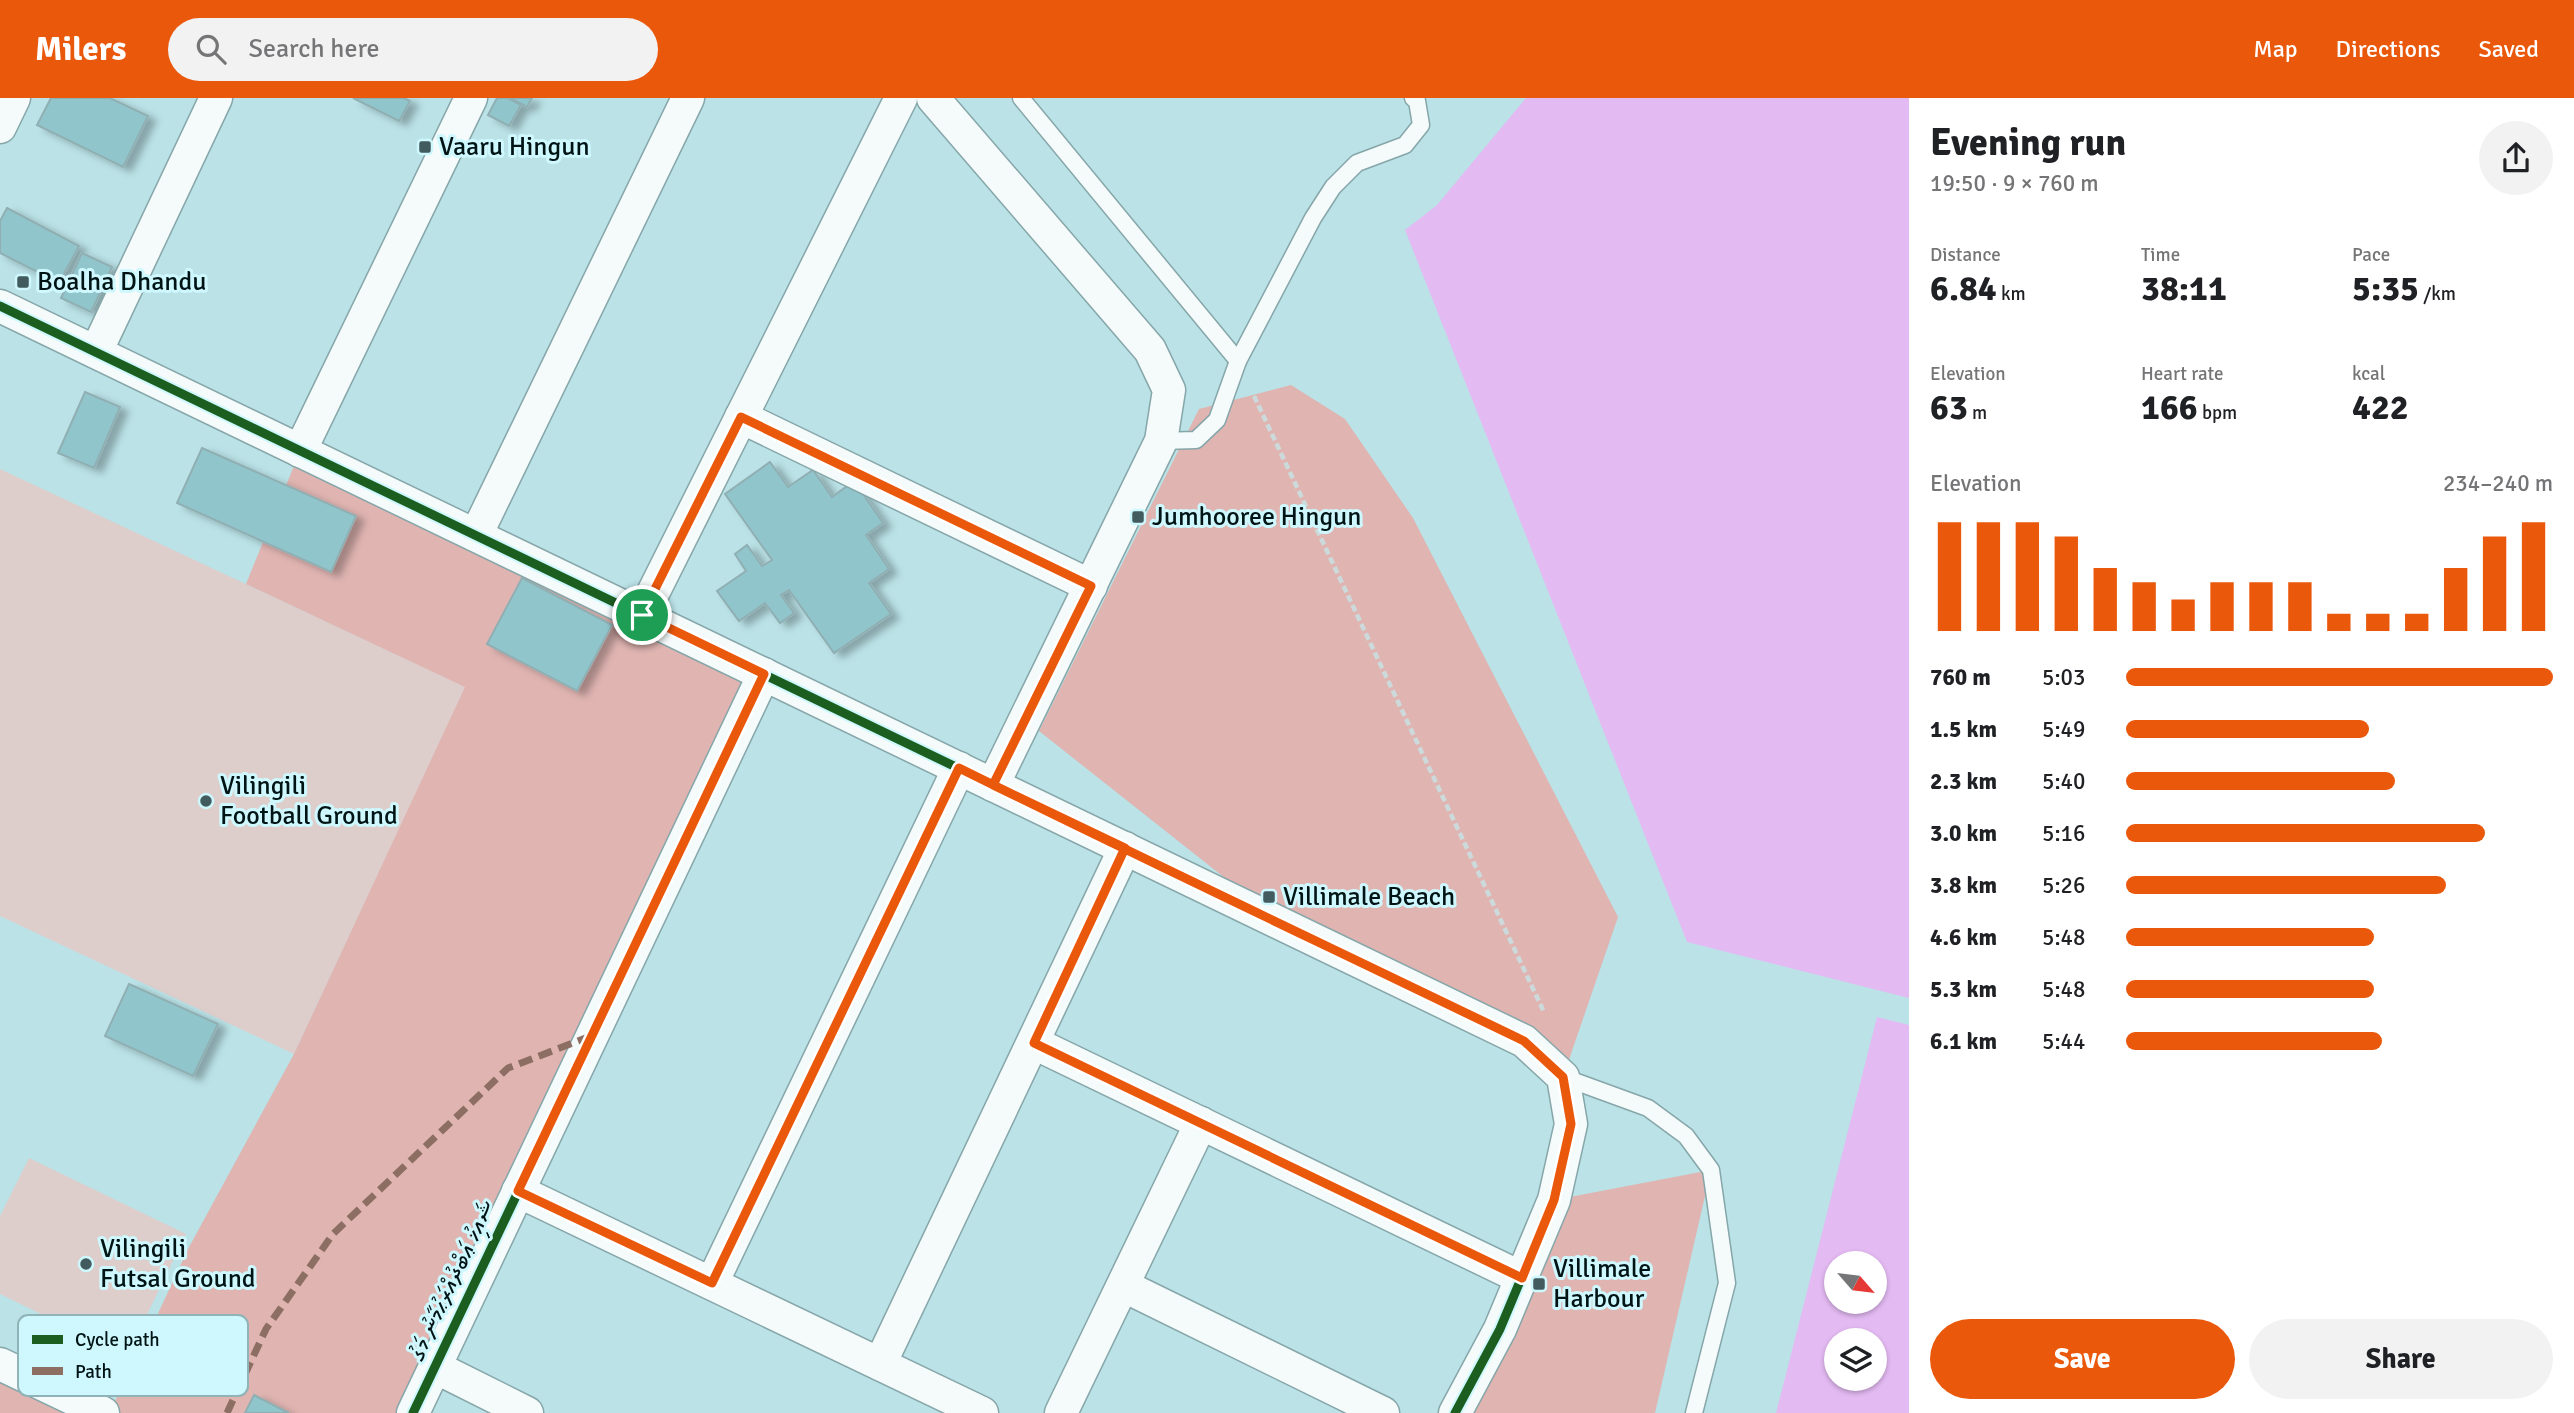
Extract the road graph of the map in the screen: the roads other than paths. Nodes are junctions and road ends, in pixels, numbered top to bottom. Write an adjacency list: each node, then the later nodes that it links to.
1 (14, 98): 9 (street)
2 (216, 98): 11 (street)
3 (471, 98): 15 (street)
4 (688, 98): 16 (street)
5 (901, 98): 13 (street)
6 (933, 98): 14 (street)
7 (1021, 98): 12 (lane)
8 (1413, 98): 12 (lane)
9 (0, 127)
10 (0, 306): 11 (street)
11 (96, 352): 15 (street)
12 (1238, 361): 14 (lane)
13 (741, 417): 17 (street); 18 (street)
14 (1161, 442): 17 (street)
15 (300, 451): 16 (street)
16 (476, 535): 18 (street)
17 (1091, 586): 21 (street)
18 (642, 615): 19 (street)
19 (764, 674): 20 (street); 26 (street, ޝައިިޚު ޢަބްދުއްރަޙުމާނު މަގު)
20 (959, 768): 21 (street); 28 (street)
21 (993, 785): 22 (street)
22 (1125, 848): 23 (street); 24 (street)
23 (1034, 1043): 25 (street); 31 (street)
24 (1563, 1077): 27 (street); 43 (lane)
25 (1200, 1123): 27 (street); 29 (street)
26 (518, 1191): 28 (street); 32 (street, ޝައިިޚު ޢަބްދުއްރަޙުމާނު މަގު)
27 (1522, 1278): 42 (street)
28 (712, 1283): 31 (street)
29 (1124, 1286): 40 (street); 41 (street)
30 (0, 1364): 33 (street)
31 (880, 1364): 35 (street)
32 (435, 1367): 37 (street, ޝައިިޚު ޢަބްދުއްރަޙުމާނު މަގު); 38 (street)
33 (18, 1373)
34 (67, 1396): 36 (street)
35 (939, 1404): 39 (street)
36 (103, 1413)
37 (413, 1413)
38 (527, 1413)
39 (982, 1413)
40 (1062, 1413)
41 (1383, 1413)
42 (1455, 1413)
43 (1695, 1413)

